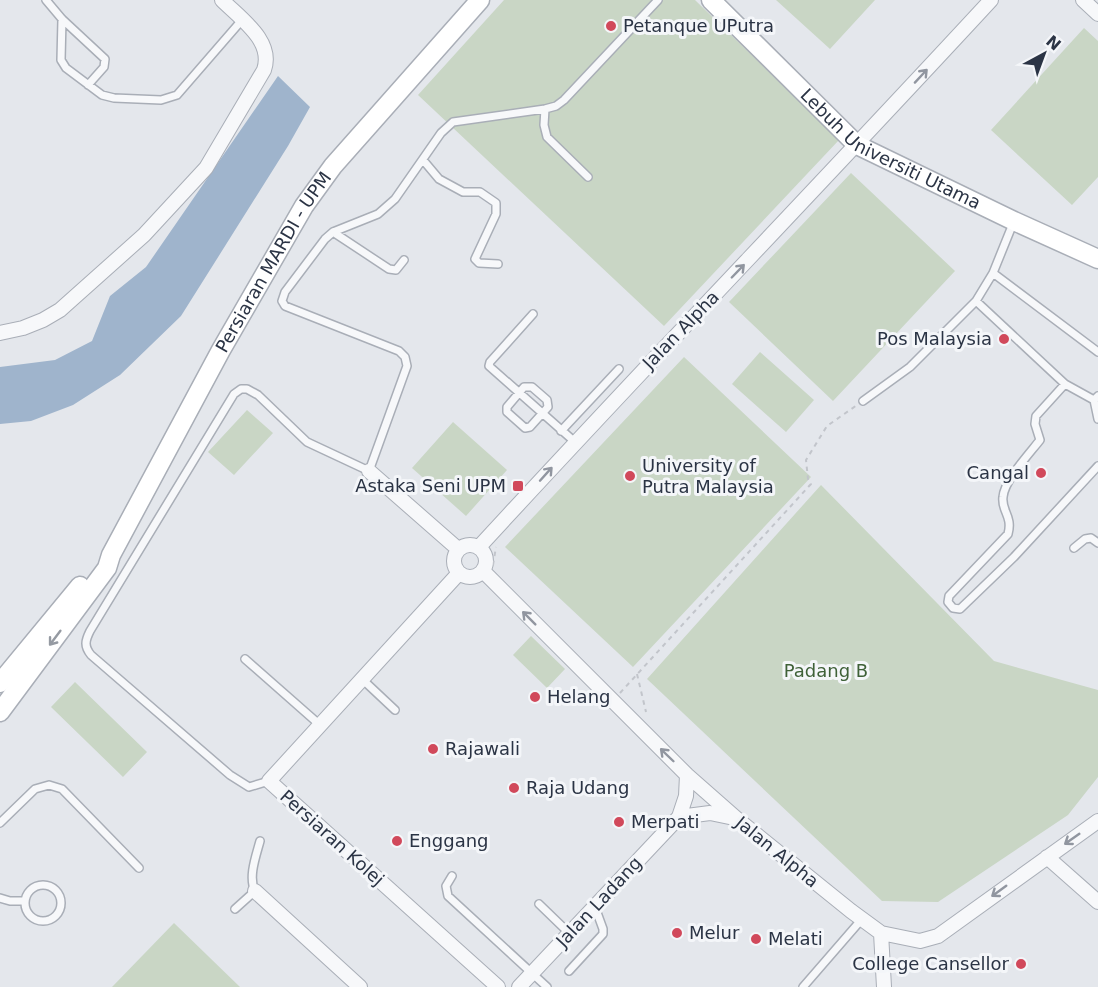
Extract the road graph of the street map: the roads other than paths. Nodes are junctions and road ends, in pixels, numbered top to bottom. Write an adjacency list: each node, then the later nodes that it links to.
1 (222, 0): 10 (street)
2 (480, 0): 41 (street, Persiaran MARDI - UPM)
3 (658, 0): 12 (lane)
4 (711, 0): 13 (street, Lebuh Universiti Utama)
5 (992, 0): 13 (street, Jalan Alpha, one-way to 5)
6 (1083, 0): 8 (street)
7 (48, 1): 9 (lane)
8 (1098, 14)
9 (62, 19): 11 (lane); 11 (lane)
10 (242, 20): 11 (lane); 24 (street)
11 (88, 85)
12 (545, 109): 14 (lane); 15 (lane)
13 (857, 145): 16 (street, Lebuh Universiti Utama); 34 (street, Jalan Alpha, one-way to 13)
14 (423, 160): 17 (lane); 20 (lane)
15 (588, 177)
16 (1014, 221): 18 (street, Lebuh Universiti Utama); 21 (lane)
17 (333, 232): 19 (lane); 36 (lane)
18 (1095, 252)
19 (404, 260)
20 (498, 264)
21 (993, 273): 22 (lane); 25 (lane)
22 (976, 301): 27 (lane); 30 (lane)
23 (533, 315): 28 (lane)
24 (0, 333)
25 (1098, 352)
26 (619, 369): 33 (lane)
27 (1065, 384): 29 (lane); 35 (lane)
28 (518, 394): 31 (lane); 31 (lane); 31 (lane)
29 (1096, 398): 32 (lane)
30 (863, 401)
31 (541, 414): 33 (lane)
32 (1098, 419)
33 (561, 431): 34 (lane)
34 (575, 442): 38 (street, Jalan Alpha, one-way to 34)
35 (1098, 466)
36 (369, 471): 40 (street); 51 (lane)
37 (1098, 543): 39 (lane)
38 (479, 547): 40 (street); 42 (street)
39 (1074, 548)
40 (458, 549): 43 (street)
41 (111, 555): 46 (street, Persiaran MARDI - UPM); 48 (street, Persiaran MARDI - UPM, one-way to 48)
42 (483, 571): 43 (street); 50 (street, Jalan Alpha, one-way to 42)
43 (459, 573): 45 (street, Persiaran Kolej)
44 (245, 659): 49 (lane)
45 (362, 679): 47 (lane); 49 (street, Persiaran Kolej)
46 (0, 683)
47 (395, 710)
48 (0, 711)
49 (320, 725): 51 (street, Persiaran Kolej)
50 (687, 775): 52 (street); 53 (street, Jalan Alpha)
51 (269, 781): 73 (street, Persiaran Kolej)
52 (680, 818): 53 (street); 65 (street, Jalan Ladang)
53 (736, 819): 67 (street, Jalan Alpha)
54 (1098, 821): 57 (street, Jalan Alpha, one-way to 57)
55 (0, 824): 58 (lane)
56 (260, 841): 60 (lane)
57 (1047, 857): 61 (street); 68 (street, Jalan Alpha, one-way to 68)
58 (139, 868)
59 (452, 876): 71 (lane)
60 (255, 891): 66 (lane); 72 (street)
61 (1096, 896)
62 (0, 897): 63 (lane)
63 (25, 901): 63 (lane)
64 (539, 904): 69 (lane)
65 (595, 907): 69 (street, Jalan Ladang); 70 (lane)
66 (236, 909)
67 (862, 919): 68 (street, Jalan Alpha); 76 (lane)
68 (881, 933): 77 (street)
69 (570, 934): 71 (street, Jalan Ladang)
70 (570, 972)
71 (532, 974): 74 (street, Jalan Ladang); 75 (lane)
72 (360, 987)
73 (498, 987)
74 (519, 987)
75 (547, 987)
76 (803, 987)
77 (884, 987)

